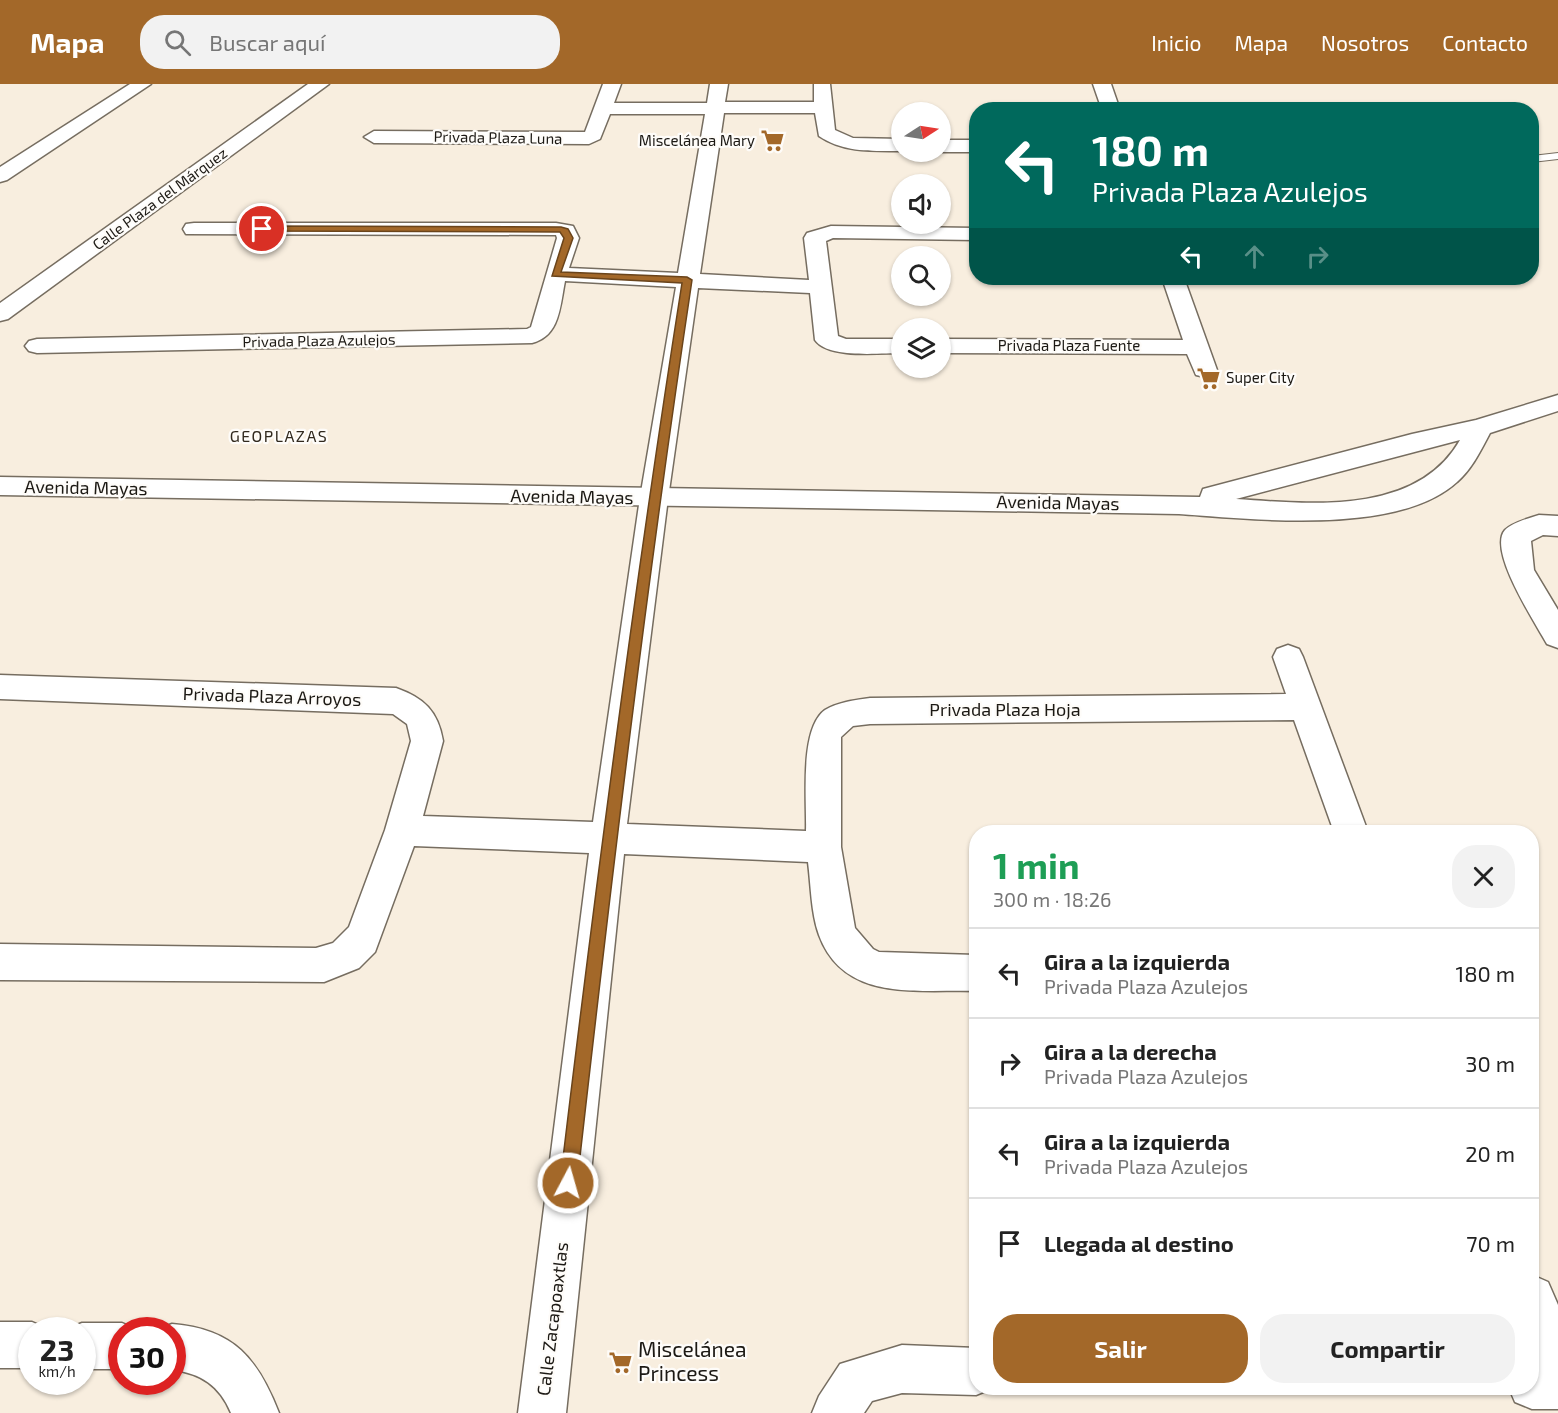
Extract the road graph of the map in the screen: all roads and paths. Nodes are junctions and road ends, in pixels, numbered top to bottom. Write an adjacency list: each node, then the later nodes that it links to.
1 (142, 84): 16 (street)
2 (320, 84): 23 (street, Calle Plaza del Márquez)
3 (612, 84): 9 (street, Privada Plaza Luna)
4 (822, 84): 8 (street)
5 (1102, 84): 7 (street)
6 (717, 96): 8 (street); 9 (street); 20 (street, Calle Zacapoaxtlas)
7 (1108, 102)
8 (823, 107): 11 (street)
9 (604, 109): 10 (street, Privada Plaza Luna)
10 (374, 137)
11 (891, 145)
12 (951, 146): 13 (street)
13 (969, 146)
14 (1558, 156): 15 (lane)
15 (1539, 158)
16 (0, 176)
17 (194, 229): 19 (street, Privada Plaza Azulejos)
18 (969, 234): 22 (street)
19 (556, 274): 20 (street); 24 (street, Privada Plaza Azulejos)
20 (687, 280): 22 (street); 32 (street, Calle Zacapoaxtlas)
21 (1176, 285): 27 (street)
22 (819, 286): 25 (street)
23 (0, 314)
24 (37, 346)
25 (891, 346)
26 (951, 346): 27 (street, Privada Plaza Fuente)
27 (1198, 347): 28 (street)
28 (1205, 370)
29 (1558, 403): 30 (street, Avenida Mayas)
30 (1480, 427): 33 (street, Avenida Mayas); 33 (street, Avenida Mayas)
31 (0, 486): 32 (street, Avenida Mayas)
32 (654, 498): 33 (street, Avenida Mayas); 41 (street, Calle Zacapoaxtlas)
33 (1179, 505)
34 (1549, 526): 35 (street)
35 (1558, 636)
36 (1288, 657): 38 (street)
37 (0, 687): 40 (street, Privada Plaza Arroyos)
38 (1307, 707): 39 (street); 42 (street, Privada Plaza Hoja)
39 (1349, 825)
40 (402, 830): 41 (street); 43 (street, Privada Plaza Arroyos)
41 (608, 838): 42 (street); 54 (street, Calle Zacapoaxtlas)
42 (823, 847): 44 (street, Privada Plaza Hoja)
43 (0, 962)
44 (969, 973)
45 (1539, 1315): 49 (street)
46 (0, 1345): 47 (street)
47 (18, 1346)
48 (186, 1351): 53 (street)
49 (1558, 1360)
50 (969, 1371): 55 (street)
51 (1539, 1384): 52 (street)
52 (1558, 1385)
53 (255, 1413)
54 (542, 1413)
55 (836, 1413)

